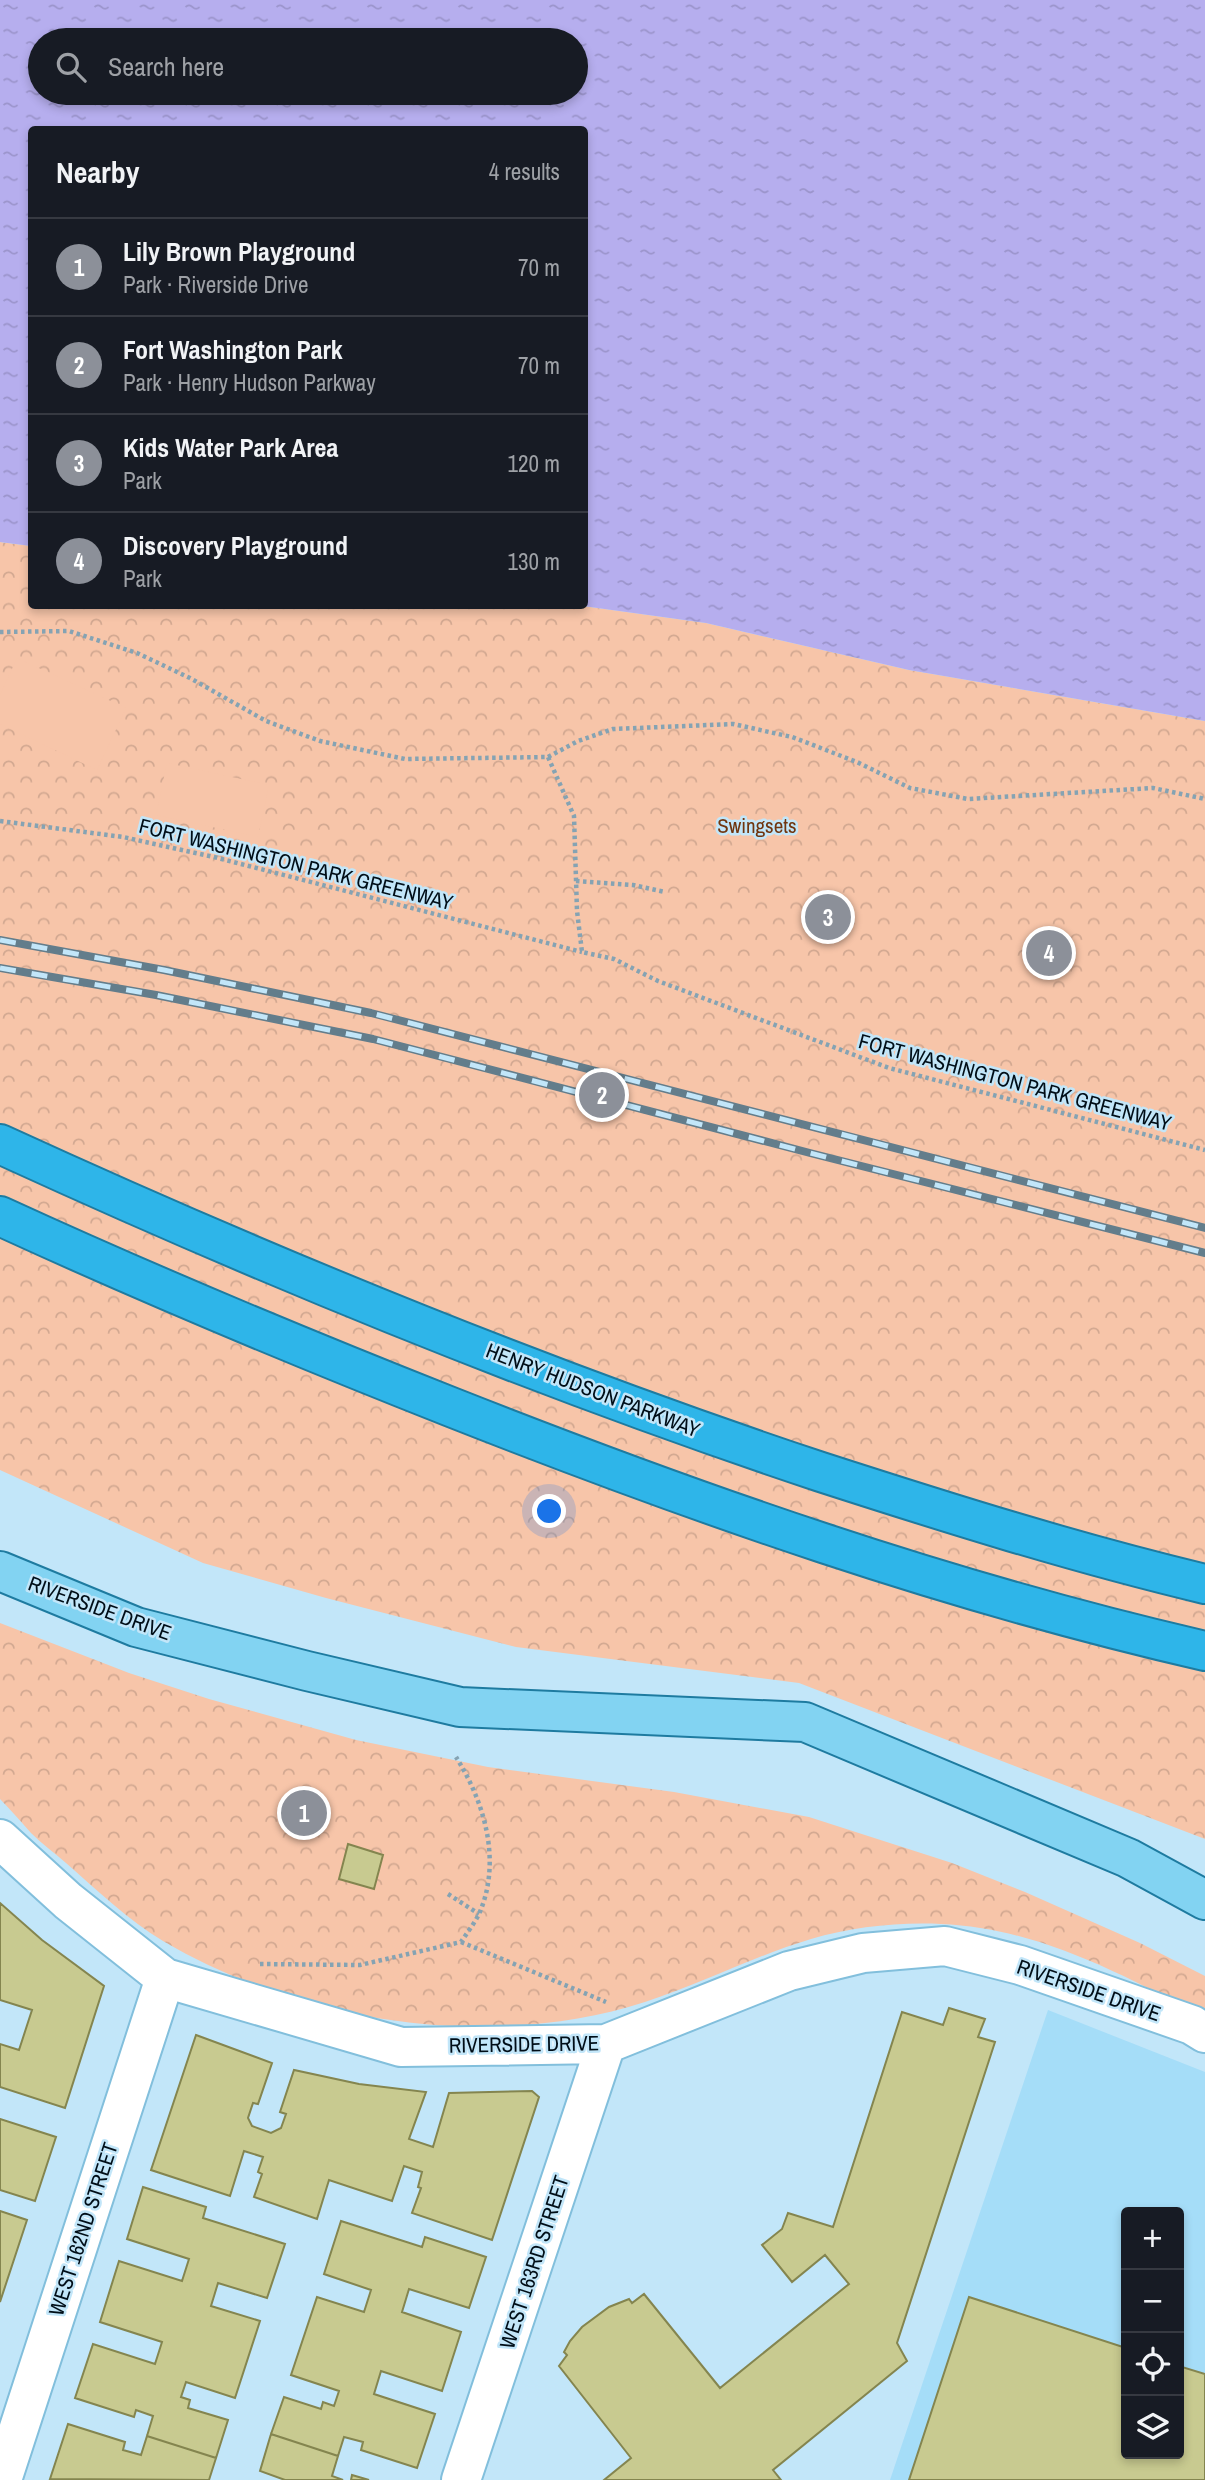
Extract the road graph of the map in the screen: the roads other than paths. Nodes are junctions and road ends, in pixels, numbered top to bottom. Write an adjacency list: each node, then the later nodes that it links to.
1 (0, 1144): 4 (highway, HENRY HUDSON PARKWAY)
2 (0, 1216): 5 (highway)
3 (0, 1571): 7 (main road, RIVERSIDE DRIVE)
4 (1205, 1584)
5 (1205, 1651)
6 (0, 1839): 8 (street, RIVERSIDE DRIVE)
7 (1205, 1900)
8 (165, 1978): 9 (street, RIVERSIDE DRIVE); 11 (street, WEST 162ND STREET)
9 (611, 2026): 10 (street, RIVERSIDE DRIVE); 12 (street, WEST 163RD STREET)
10 (1205, 2033)
11 (2, 2480)
12 (461, 2480)

